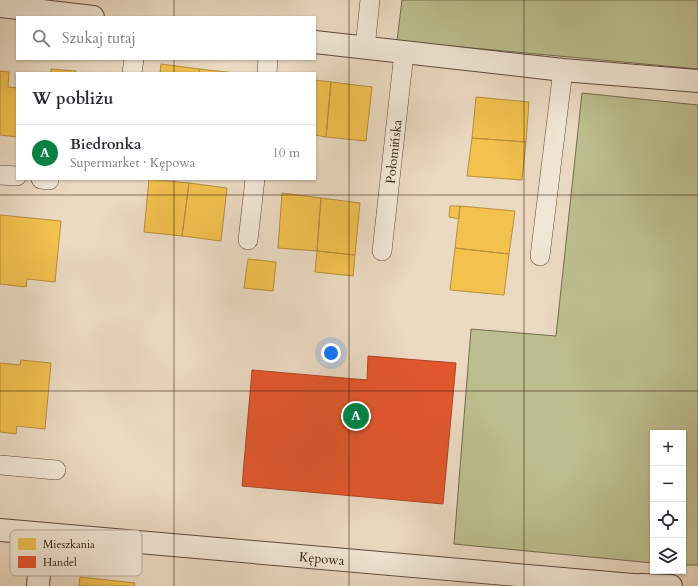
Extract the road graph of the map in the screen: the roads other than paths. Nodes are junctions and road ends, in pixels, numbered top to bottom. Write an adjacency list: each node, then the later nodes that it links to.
1 (370, 0): 5 (lane)
2 (0, 6): 3 (street)
3 (85, 16)
4 (316, 42): 5 (street)
5 (365, 48): 6 (street)
6 (404, 53): 9 (street); 17 (lane, Połomińska)
7 (134, 60): 10 (lane)
8 (268, 60): 11 (lane)
9 (563, 70): 12 (street); 18 (lane)
10 (132, 72)
11 (267, 72)
12 (698, 81)
13 (0, 175): 14 (lane)
14 (16, 176)
15 (255, 180): 16 (lane)
16 (248, 240)
17 (382, 252)
18 (540, 256)
19 (0, 464): 20 (lane)
20 (56, 470)
21 (0, 530): 22 (street, Kępowa)
22 (10, 531)
23 (142, 542): 25 (street, Kępowa)
24 (39, 576): 26 (street)
25 (642, 585): 27 (street, Kępowa)
26 (38, 586)
27 (671, 586)

